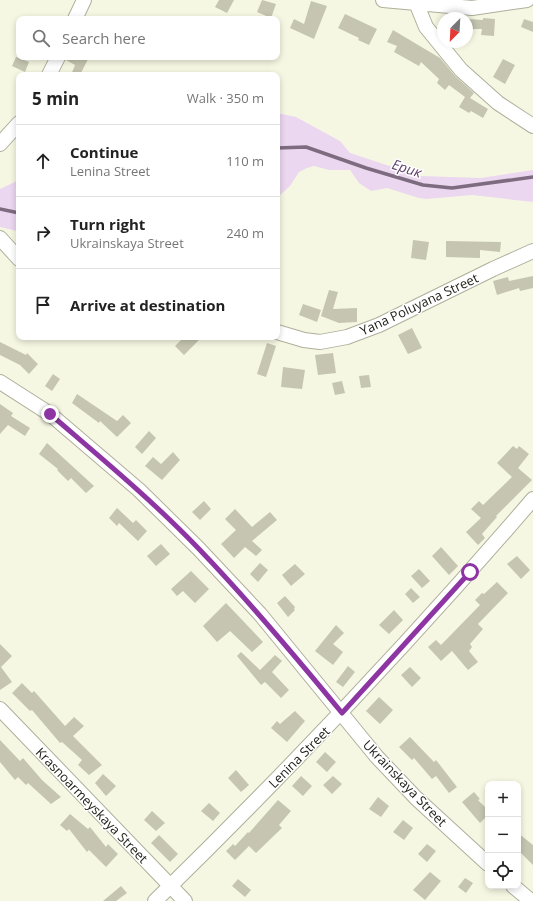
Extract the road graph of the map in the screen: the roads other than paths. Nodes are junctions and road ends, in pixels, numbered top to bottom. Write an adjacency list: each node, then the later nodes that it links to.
1 (84, 0): 5 (street)
2 (383, 0): 4 (street)
3 (528, 0): 4 (street)
4 (416, 4): 9 (street)
5 (76, 16)
6 (56, 60): 7 (street)
7 (50, 72)
8 (16, 126): 10 (street)
9 (533, 126)
10 (0, 144)
11 (0, 238): 13 (street)
12 (533, 251): 14 (street, Yana Poluyana Street)
13 (16, 256)
14 (280, 333)
15 (0, 382): 18 (street, Ukrainskaya Street)
16 (533, 499): 18 (street, Lenina Street)
17 (0, 709): 20 (street, Krasnoarmeyskaya Street)
18 (342, 713): 19 (street, Ukrainskaya Street); 20 (street, Lenina Street)
19 (485, 861)
20 (170, 887): 22 (street, Lenina Street); 23 (street, Krasnoarmeyskaya Street)
21 (517, 889): 24 (street)
22 (156, 901)
23 (185, 901)
24 (531, 901)

